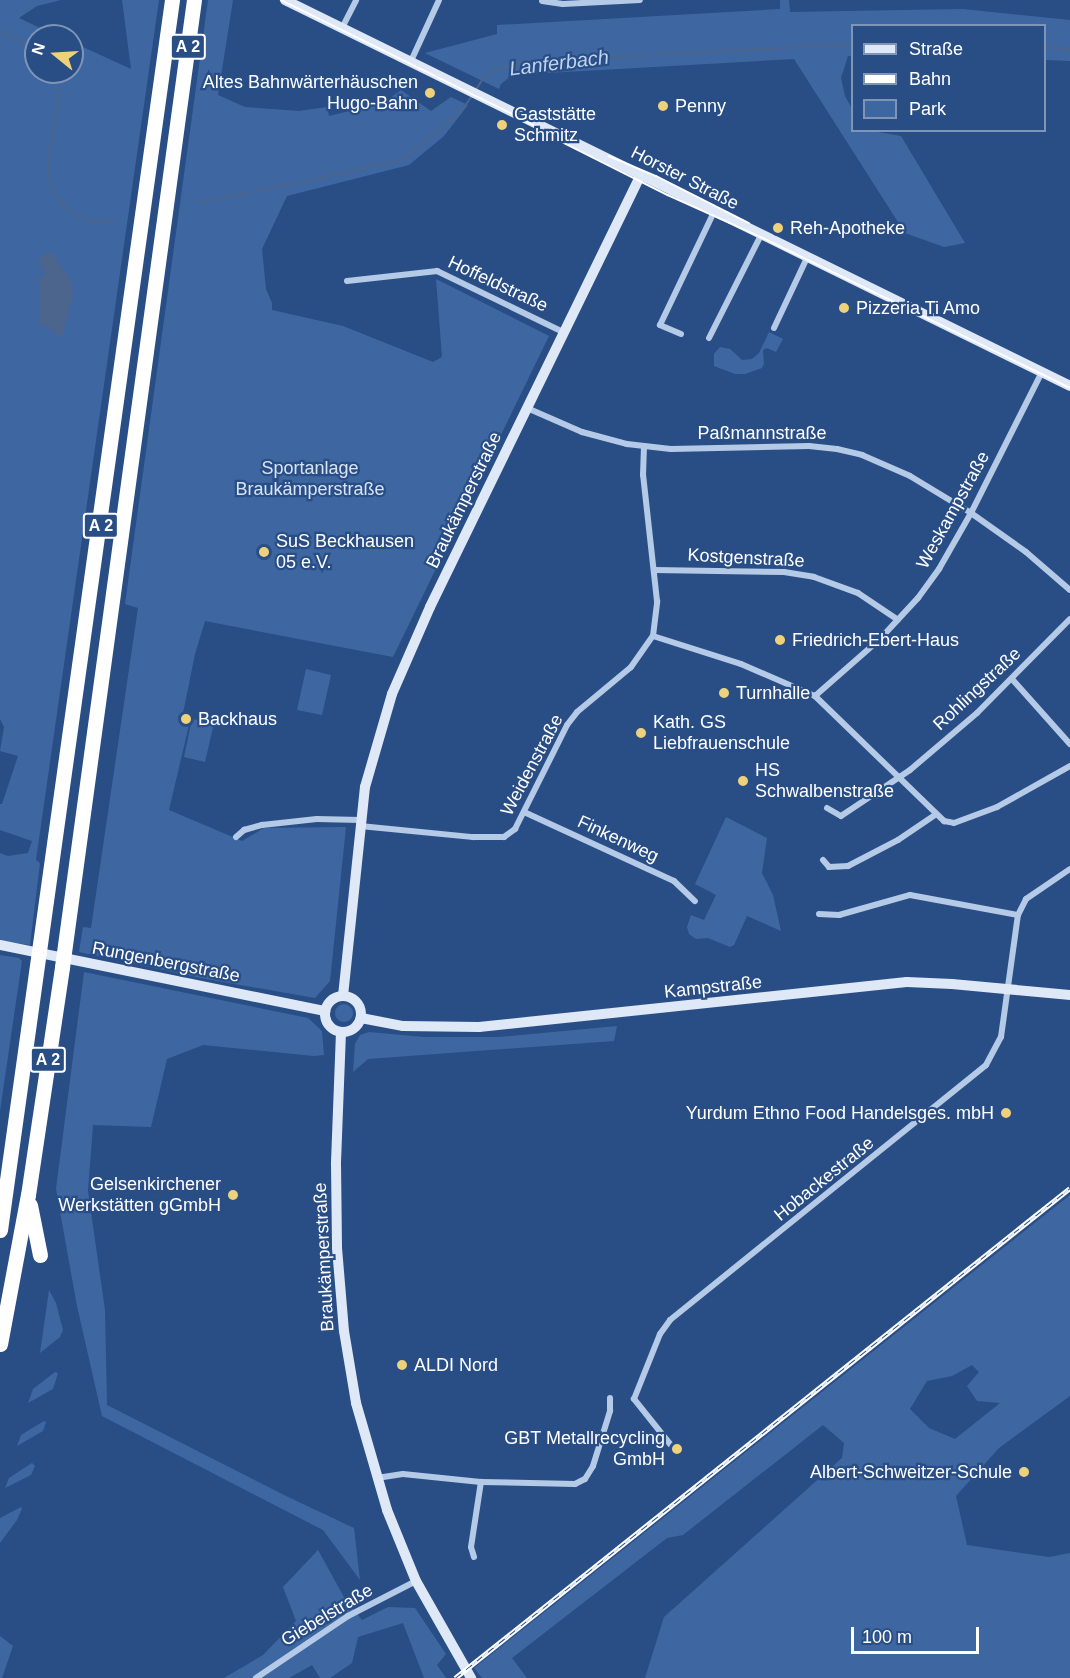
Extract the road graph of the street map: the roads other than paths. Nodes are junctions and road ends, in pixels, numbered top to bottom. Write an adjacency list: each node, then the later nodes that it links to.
1 (172, 0): 55 (highway, A 2)
2 (194, 0): 54 (highway, A 2)
3 (285, 0): 11 (street, Horster Straße)
4 (356, 0): 11 (street)
5 (439, 0): 12 (street)
6 (630, 0): 7 (street); 9 (street)
7 (640, 0)
8 (542, 1): 10 (street)
9 (596, 1): 10 (street)
10 (562, 2)
11 (342, 28): 12 (street, Horster Straße)
12 (411, 62): 13 (street, Horster Straße)
13 (641, 175): 14 (street, Horster Straße); 19 (street, Braukämperstraße)
14 (714, 212): 15 (street, Horster Straße); 20 (street)
15 (761, 235): 16 (street, Horster Straße); 21 (street)
16 (807, 258): 18 (street); 22 (street, Horster Straße)
17 (347, 281): 19 (street, Hoffeldstraße)
18 (774, 328)
19 (563, 332): 24 (street, Braukämperstraße)
20 (681, 334)
21 (709, 338)
22 (1042, 372): 23 (street, Horster Straße); 26 (street, Weskampstraße)
23 (1070, 386)
24 (526, 408): 25 (street, Paßmannstraße); 40 (street, Braukämperstraße)
25 (644, 446): 26 (street, Paßmannstraße); 27 (street, Weidenstraße)
26 (971, 513): 28 (street, Paßmannstraße); 30 (street, Weskampstraße)
27 (654, 570): 30 (street, Kostgenstraße); 31 (street, Weidenstraße)
28 (1070, 590)
29 (1070, 619): 32 (street, Rohlingstraße)
30 (898, 620): 33 (street, Weskampstraße)
31 (653, 636): 33 (street); 38 (street, Weidenstraße)
32 (1012, 679): 34 (street); 36 (street, Rohlingstraße)
33 (815, 696): 36 (street)
34 (1070, 744)
35 (1070, 766): 39 (street)
36 (899, 777): 37 (street, Rohlingstraße); 39 (street)
37 (827, 808)
38 (524, 812): 40 (street, Weidenstraße); 44 (street, Finkenweg)
39 (935, 815): 42 (street)
40 (360, 823): 41 (street, Weidenstraße); 50 (street, Braukämperstraße)
41 (236, 837)
42 (823, 860)
43 (1070, 869): 46 (street, Hobackestraße)
44 (695, 901)
45 (819, 914): 46 (street)
46 (1018, 915): 48 (street, Hobackestraße)
47 (0, 945): 51 (street, Rungenbergstraße)
48 (1007, 990): 49 (street, Kampstraße); 52 (street, Kampstraße); 59 (street, Hobackestraße)
49 (1070, 995)
50 (343, 996): 51 (street); 52 (street)
51 (326, 1011): 53 (street)
52 (361, 1018): 53 (street)
53 (341, 1032): 60 (street, Braukämperstraße)
54 (28, 1195): 56 (highway); 57 (highway, A 2)
55 (0, 1230)
56 (40, 1255)
57 (0, 1344)
58 (610, 1398): 61 (street)
59 (670, 1443)
60 (376, 1478): 61 (street); 63 (street, Braukämperstraße)
61 (481, 1482): 62 (street)
62 (474, 1557)
63 (416, 1581): 64 (street, Giebelstraße); 65 (street, Braukämperstraße)
64 (256, 1678)
65 (471, 1678)

